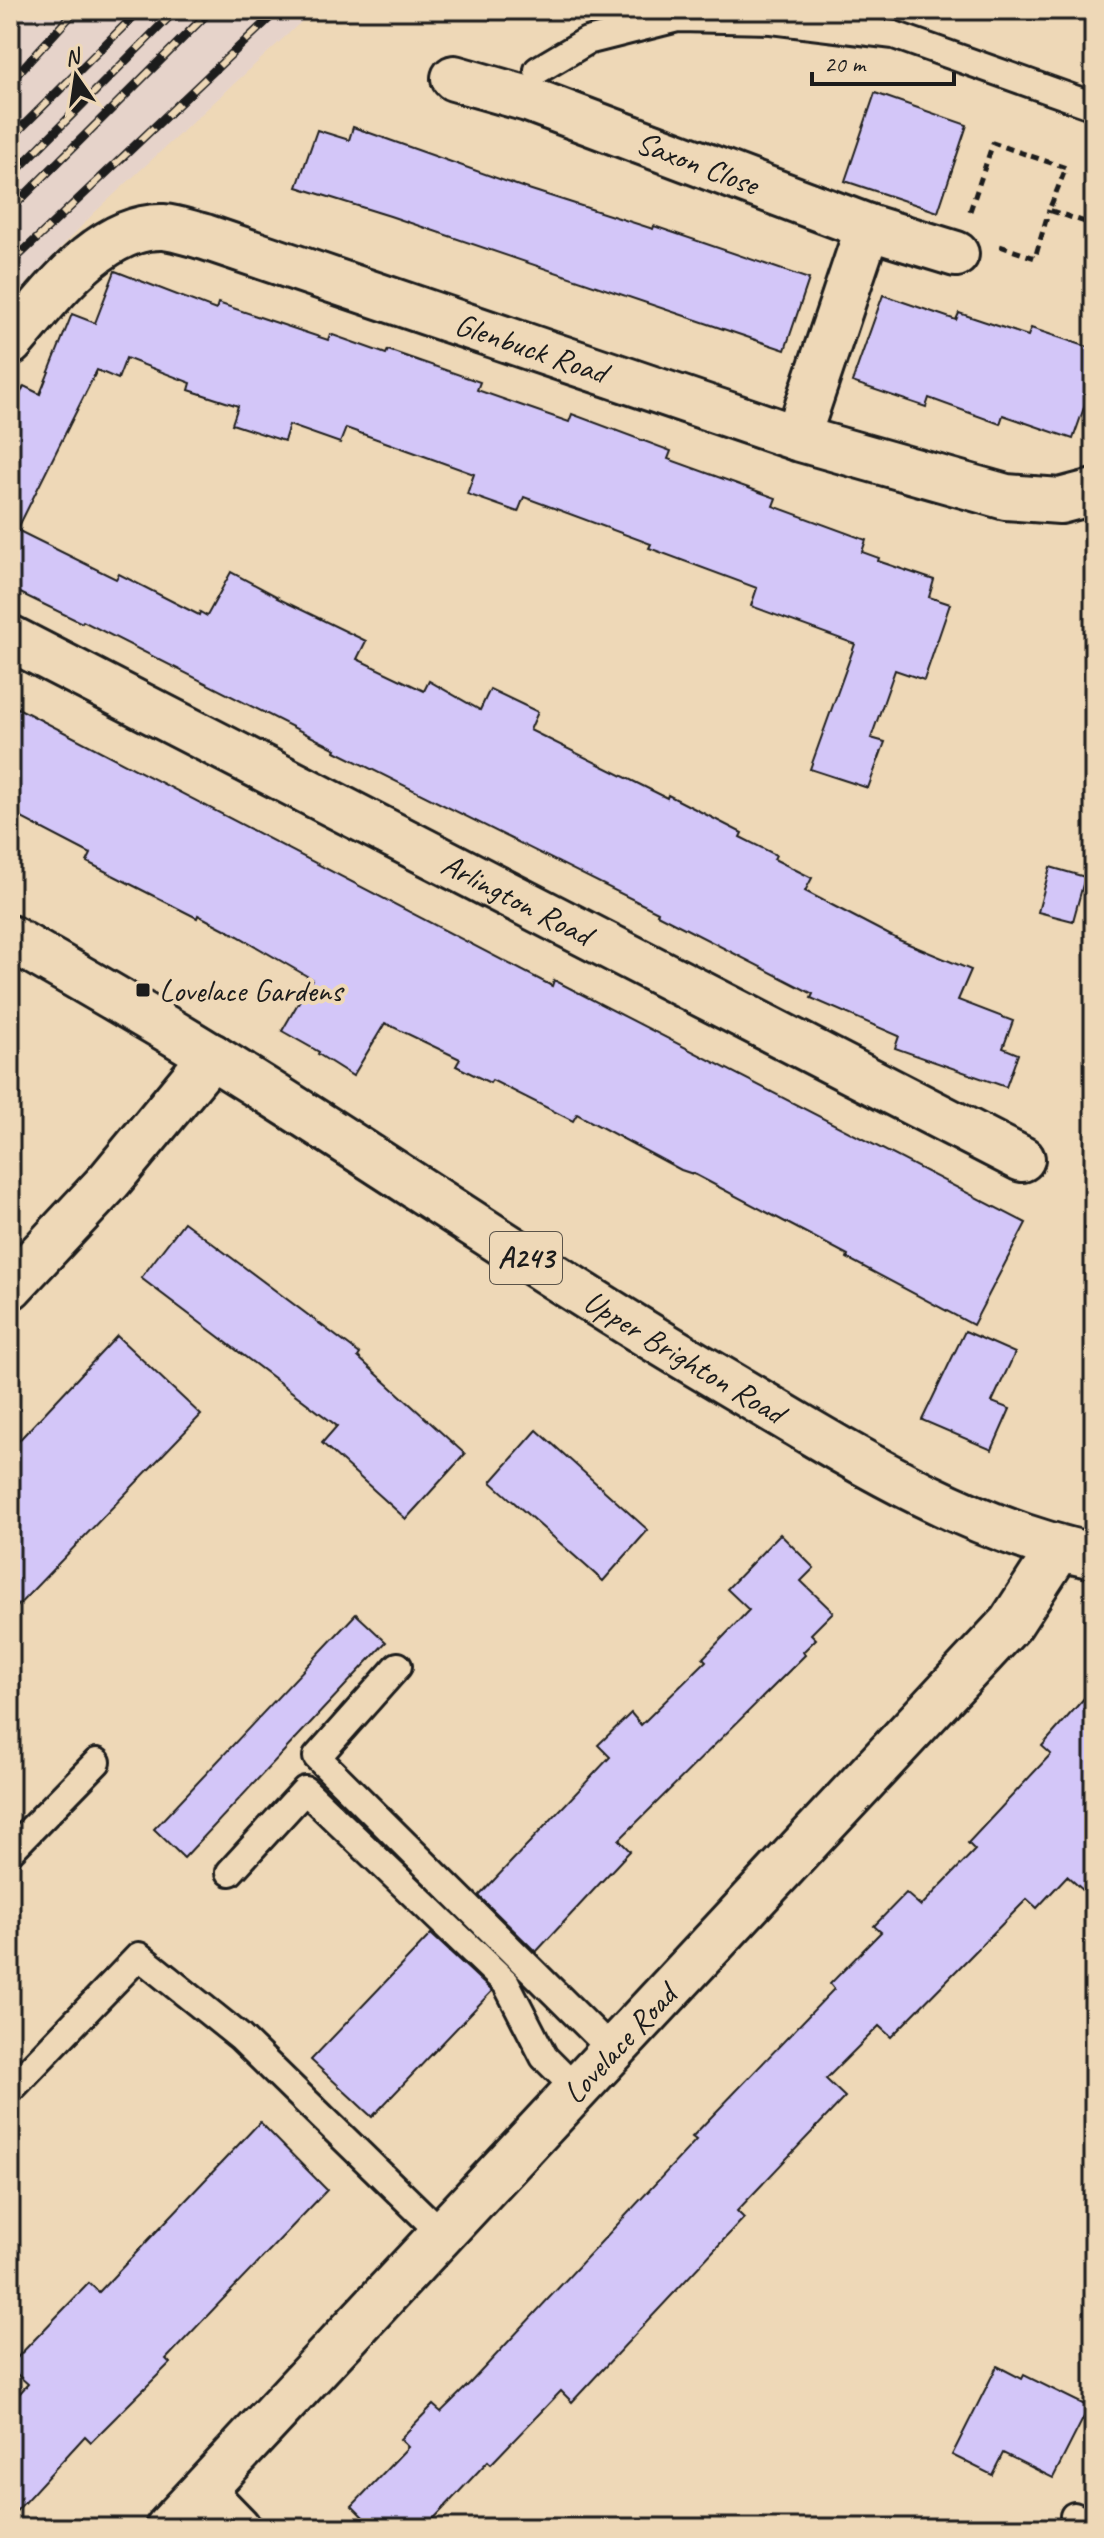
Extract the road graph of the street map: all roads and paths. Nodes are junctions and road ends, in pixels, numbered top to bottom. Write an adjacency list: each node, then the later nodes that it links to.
1 (454, 78): 2 (street, Saxon Close)
2 (533, 84): 3 (lane); 6 (street, Saxon Close)
3 (1091, 105)
4 (1049, 210): 5 (path); 7 (path); 7 (path)
5 (1094, 225)
6 (868, 227): 7 (street, Saxon Close); 9 (street)
7 (960, 244)
8 (10, 343): 9 (street, Glenbuck Road)
9 (797, 438): 10 (street, Glenbuck Road)
10 (1094, 492)
11 (10, 638): 14 (street, Arlington Road)
12 (10, 938): 13 (street, Upper Brighton Road / A243)
13 (212, 1056): 15 (street); 16 (street, Upper Brighton Road / A243)
14 (1022, 1159)
15 (10, 1287)
16 (1076, 1552): 21 (street, Lovelace Road)
17 (398, 1666): 21 (lane)
18 (97, 1762): 19 (lane)
19 (10, 1851)
20 (230, 1872): 23 (lane)
21 (613, 2051): 23 (street, Lovelace Road)
22 (10, 2090): 24 (lane)
23 (577, 2090): 24 (street, Lovelace Road)
24 (442, 2234): 25 (street, Lovelace Road)
25 (203, 2492): 26 (street, Lovelace Road); 27 (street)
26 (168, 2528)
27 (238, 2528)

